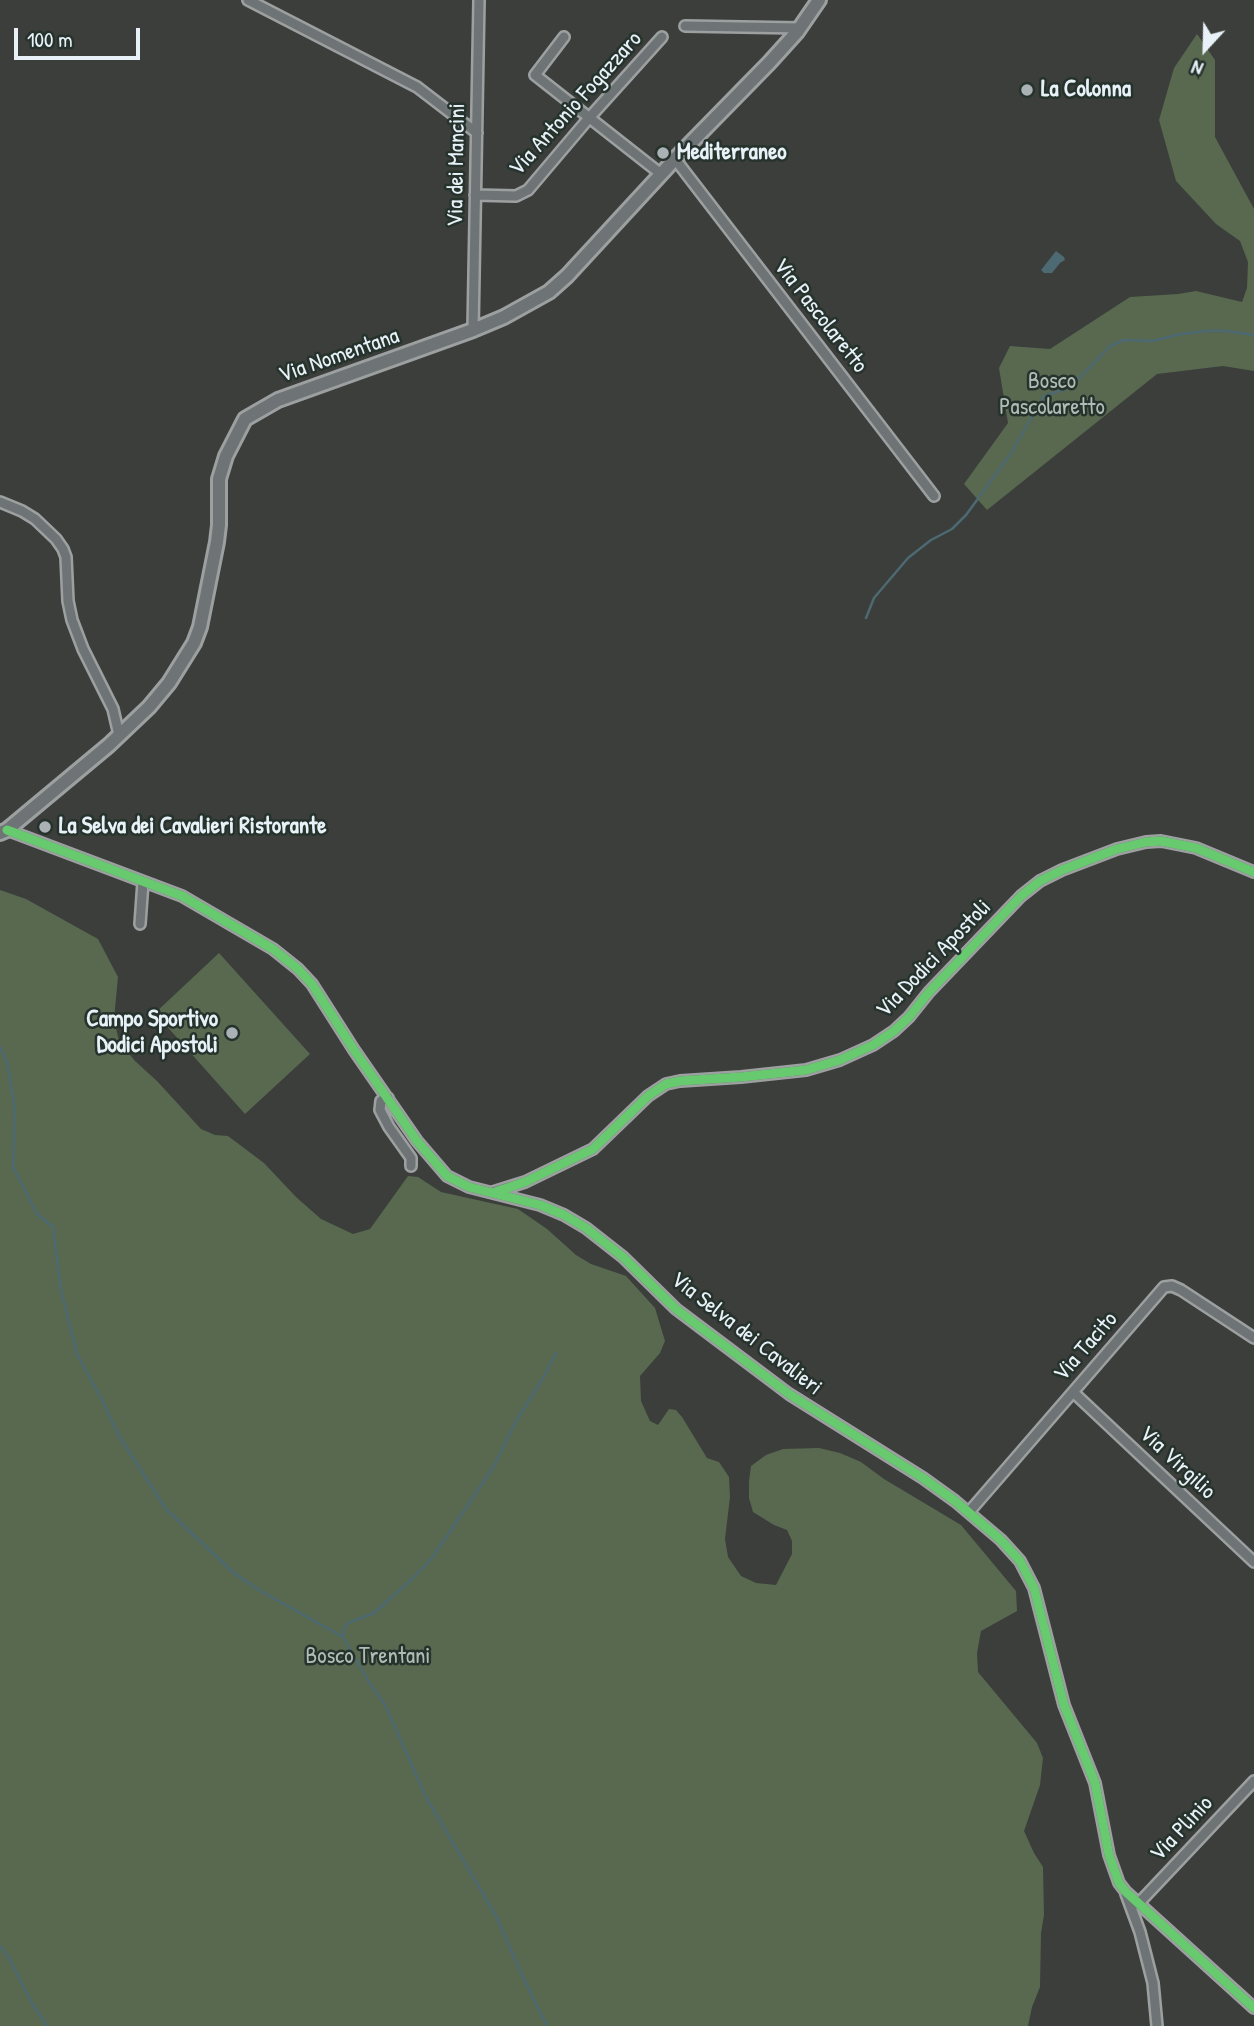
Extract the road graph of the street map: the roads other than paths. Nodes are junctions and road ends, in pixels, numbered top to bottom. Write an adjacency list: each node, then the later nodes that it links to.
1 (248, 0): 9 (street)
2 (479, 0): 9 (street, Via dei Mancini)
3 (817, 2): 5 (main road, Via Nomentana)
4 (685, 26): 5 (street)
5 (800, 27): 10 (main road, Via Nomentana)
6 (564, 37): 8 (street)
7 (663, 37): 8 (street, Via Antonio Fogazzaro)
8 (589, 118): 11 (street); 12 (street, Via Antonio Fogazzaro)
9 (477, 133): 12 (street, Via dei Mancini)
10 (675, 159): 11 (main road, Via Nomentana); 14 (street, Via Pascolaretto)
11 (661, 174): 13 (main road, Via Nomentana)
12 (475, 195): 13 (street, Via dei Mancini)
13 (473, 330): 16 (main road, Via Nomentana)
14 (934, 496)
15 (0, 502): 16 (street)
16 (119, 735): 17 (main road, Via Nomentana)
17 (3, 832): 19 (street, Via Selva dei Cavalieri)
18 (1254, 872): 23 (street, Via Dodici Apostoli)
19 (143, 882): 20 (street); 21 (street, Via Selva dei Cavalieri)
20 (140, 924)
21 (388, 1098): 22 (street); 23 (street, Via Selva dei Cavalieri)
22 (411, 1166)
23 (492, 1193): 26 (street, Via Selva dei Cavalieri)
24 (1254, 1338): 25 (street, Via Tacito)
25 (1073, 1392): 26 (street, Via Tacito); 27 (street, Via Virgilio)
26 (969, 1512): 29 (street, Via Selva dei Cavalieri)
27 (1254, 1562)
28 (1254, 1781): 30 (street, Via Plinio)
29 (1126, 1892): 30 (street, Via Selva dei Cavalieri); 32 (street)
30 (1138, 1904): 31 (street, Via Selva dei Cavalieri)
31 (1254, 2008)
32 (1157, 2026)

